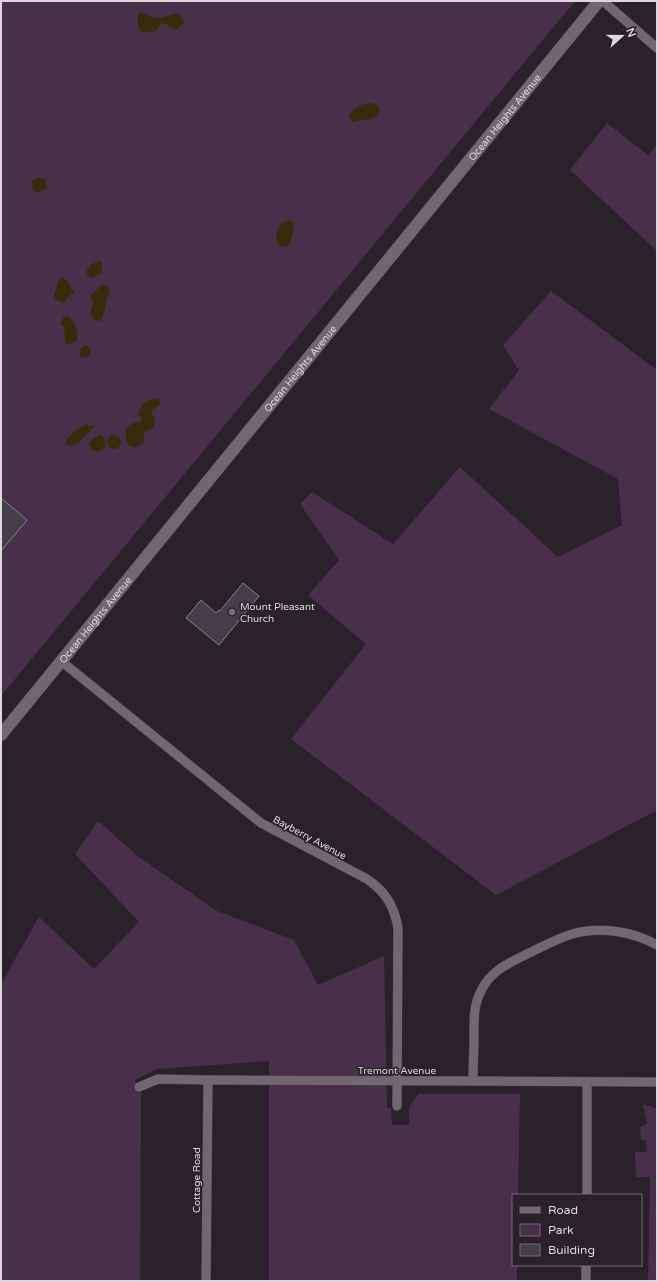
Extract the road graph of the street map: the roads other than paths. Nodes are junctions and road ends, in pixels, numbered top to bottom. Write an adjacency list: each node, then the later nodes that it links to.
1 (599, 1): 4 (main road, Ocean Heights Avenue)
2 (603, 1): 3 (street)
3 (657, 48)
4 (61, 661): 5 (main road, Ocean Heights Avenue); 9 (street, Bayberry Avenue)
5 (1, 735)
6 (657, 945): 8 (street)
7 (208, 1080): 9 (street, Tremont Avenue); 12 (street, Tremont Avenue); 16 (street, Cottage Road)
8 (473, 1080): 9 (street, Tremont Avenue); 10 (street, Tremont Avenue)
9 (398, 1081): 13 (street, Bayberry Avenue)
10 (588, 1082): 11 (street, Tremont Avenue); 14 (street)
11 (657, 1082)
12 (138, 1087)
13 (397, 1106)
14 (587, 1194)
15 (586, 1266): 17 (street)
16 (206, 1281)
17 (586, 1281)

